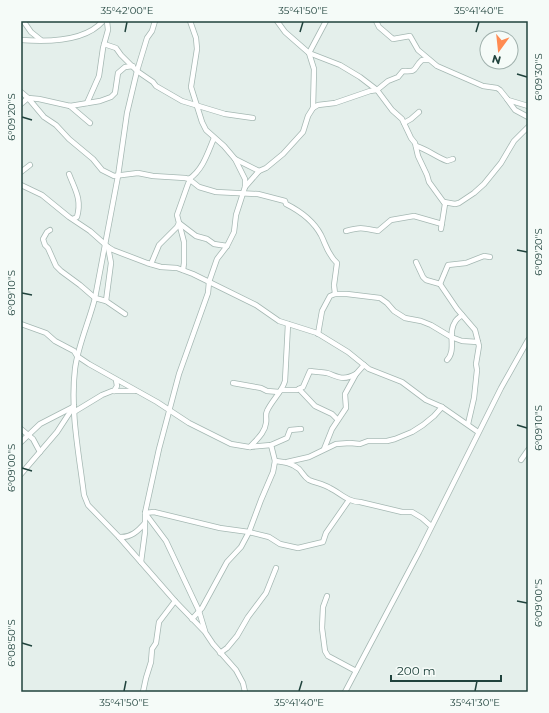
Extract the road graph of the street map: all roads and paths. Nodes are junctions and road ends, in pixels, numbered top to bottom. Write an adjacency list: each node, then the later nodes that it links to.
1 (103, 21): 10 (street)
2 (107, 21): 11 (street)
3 (155, 21): 15 (street)
4 (190, 21): 22 (street)
5 (277, 21): 12 (street)
6 (326, 21): 12 (street)
7 (376, 21): 13 (street)
8 (24, 22): 10 (street)
9 (21, 40): 10 (street)
10 (41, 40)
11 (104, 44): 14 (street); 20 (street)
12 (309, 53): 16 (street); 25 (street)
13 (429, 60): 16 (street); 18 (street)
14 (133, 66): 15 (street); 20 (street)
15 (137, 71): 22 (street); 40 (street)
16 (377, 90): 25 (street); 29 (street)
17 (21, 92): 19 (street)
18 (506, 97): 24 (street); 27 (street)
19 (28, 98): 21 (street); 23 (street); 40 (street)
20 (87, 103): 23 (street)
21 (21, 104)
22 (197, 105): 28 (street); 32 (street)
23 (70, 106): 30 (street)
24 (528, 106)
25 (313, 108): 37 (street)
26 (419, 112): 29 (street)
27 (528, 117)
28 (253, 118)
29 (404, 122): 33 (street)
30 (90, 123)
31 (528, 127): 45 (street)
32 (214, 138): 34 (street); 41 (street)
33 (416, 146): 35 (street); 45 (street)
34 (235, 159): 37 (street); 43 (street)
35 (453, 159)
36 (30, 165): 38 (street)
37 (260, 171): 43 (street)
38 (21, 172)
39 (69, 174): 46 (street)
40 (118, 176): 41 (street); 50 (street)
41 (190, 180): 44 (street); 47 (street)
42 (21, 185): 46 (street)
43 (245, 187): 44 (street)
44 (242, 193): 51 (street); 58 (street)
45 (444, 202): 49 (street)
46 (73, 219): 50 (street)
47 (179, 223): 51 (street); 54 (street); 55 (street)
48 (50, 230): 59 (street)
49 (346, 231)
50 (106, 245): 54 (street); 59 (street); 60 (street)
51 (227, 246): 56 (street)
52 (490, 257): 57 (street)
53 (416, 262): 57 (street)
54 (151, 264): 55 (street)
55 (182, 270): 56 (street)
56 (209, 282): 64 (street); 81 (street)
57 (440, 284): 62 (street)
58 (335, 294): 65 (street); 66 (street)
59 (95, 298): 60 (street); 69 (street)
60 (106, 301): 61 (street)
61 (125, 314)
62 (462, 315): 66 (street); 68 (street)
63 (21, 324): 69 (street)
64 (288, 324): 65 (street); 78 (street)
65 (318, 334): 71 (street)
66 (451, 337): 68 (street); 70 (street)
67 (528, 340): 86 (street)
68 (478, 342): 83 (street)
69 (78, 356): 73 (street); 80 (street)
70 (447, 360)
71 (364, 365): 72 (street); 79 (street)
72 (356, 374): 75 (street); 82 (street)
73 (116, 380): 76 (street); 77 (street)
74 (233, 383): 78 (street)
75 (299, 389): 78 (street); 82 (street)
76 (114, 391): 77 (street); 80 (street)
77 (137, 391): 81 (street)
78 (280, 391): 90 (street)
79 (442, 408): 83 (street); 91 (street)
80 (74, 409): 87 (street); 93 (street); 103 (street)
81 (171, 411): 90 (street); 99 (street)
82 (337, 420): 91 (street)
83 (468, 424): 86 (street)
84 (301, 428): 89 (street)
85 (21, 429): 87 (street)
86 (478, 432): 101 (street)
87 (29, 435): 88 (street); 93 (street)
88 (21, 442)
89 (271, 445): 90 (street); 95 (street)
90 (250, 447)
91 (324, 449): 96 (street)
92 (527, 451): 94 (street)
93 (40, 452): 97 (street)
94 (521, 460)
95 (275, 461): 96 (street); 102 (street)
96 (287, 462): 98 (street)
97 (21, 474)
98 (349, 500): 101 (street); 102 (street)
99 (145, 513): 100 (street); 102 (street); 108 (street)
100 (145, 523): 103 (street); 104 (street)
101 (431, 526): 112 (street)
102 (249, 532): 108 (street)
103 (119, 537): 104 (street)
104 (141, 562): 107 (street)
105 (276, 568): 111 (street)
106 (327, 596): 112 (street)
107 (175, 601): 109 (street); 113 (street)
108 (200, 611): 109 (street); 110 (street)
109 (192, 618): 110 (street)
110 (205, 632): 111 (street)
111 (220, 653): 114 (street)
112 (356, 671): 115 (street)
113 (143, 692)
114 (245, 692)
115 (346, 692)

